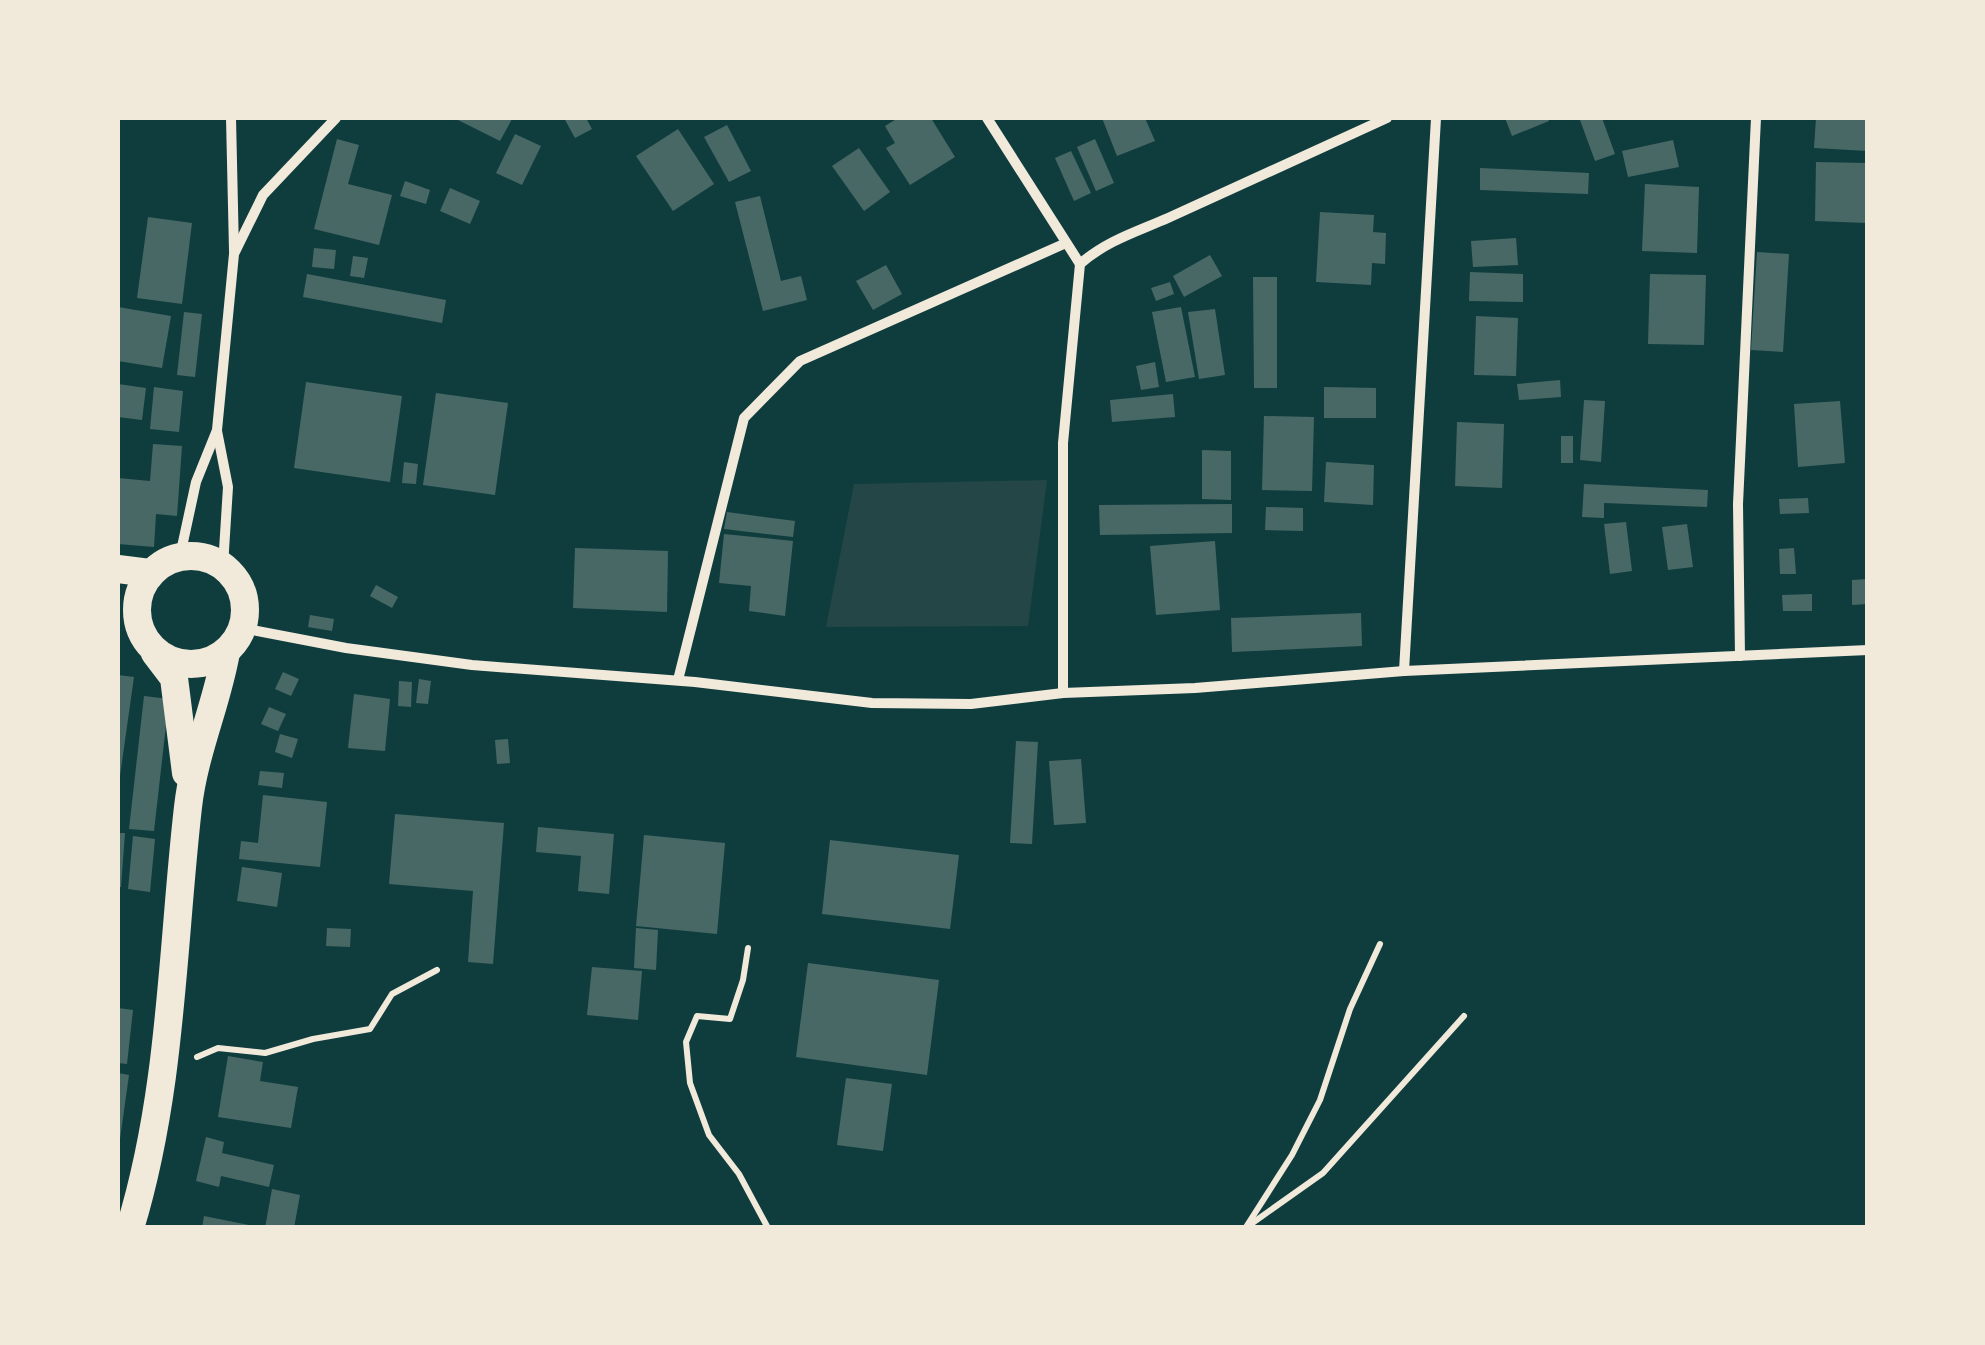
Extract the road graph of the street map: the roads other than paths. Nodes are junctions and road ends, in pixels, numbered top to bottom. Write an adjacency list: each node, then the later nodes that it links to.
1 (231, 118): 8 (street)
2 (336, 118): 8 (street)
3 (987, 118): 7 (street)
4 (1387, 118): 9 (street)
5 (1436, 118): 20 (street)
6 (1756, 118): 19 (street)
7 (1066, 243): 9 (street); 21 (street)
8 (234, 254): 10 (street)
9 (1080, 264): 22 (street)
10 (217, 430): 11 (street); 12 (street)
11 (180, 556): 12 (highway); 14 (highway)
12 (223, 566): 16 (highway)
13 (118, 569): 14 (highway)
14 (150, 573): 15 (highway)
15 (134, 628): 18 (highway); 23 (highway)
16 (242, 628): 18 (highway); 21 (street)
17 (1868, 650): 19 (street)
18 (226, 652): 23 (highway)
19 (1740, 656): 20 (street)
20 (1404, 672): 22 (street)
21 (678, 680): 22 (street)
22 (1063, 693)
23 (189, 802): 24 (highway)
24 (130, 1228)

